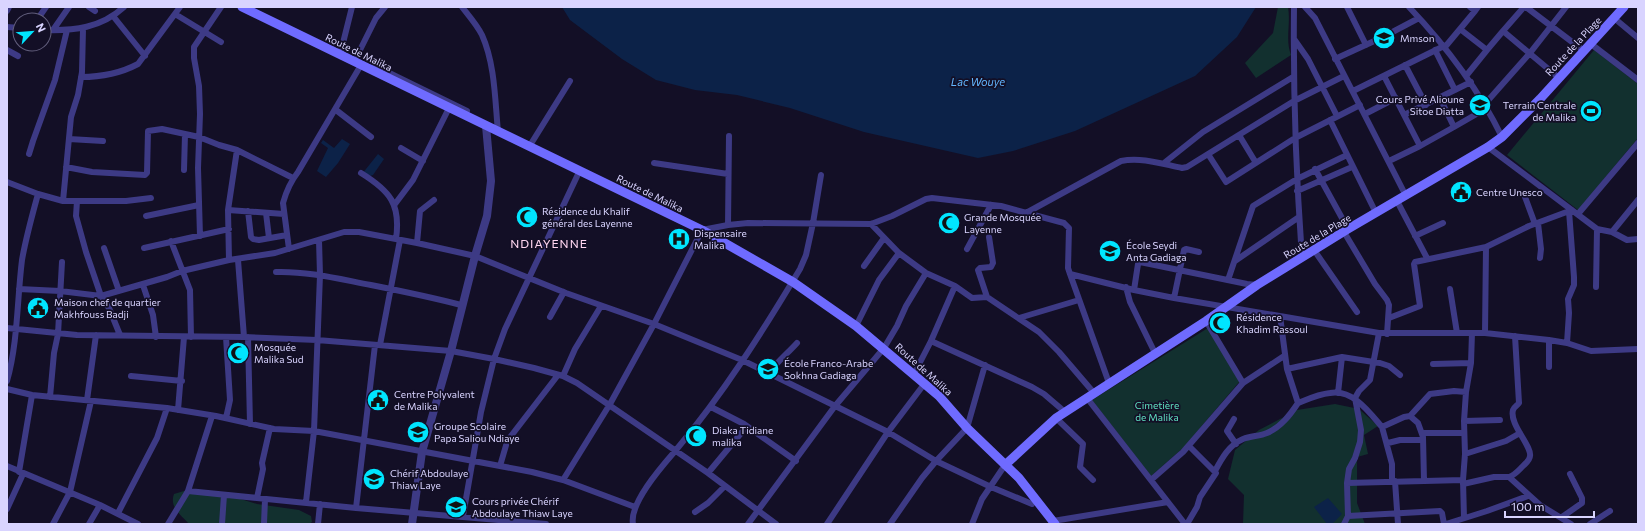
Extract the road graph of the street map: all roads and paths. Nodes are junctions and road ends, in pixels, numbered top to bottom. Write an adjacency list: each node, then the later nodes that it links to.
1 (9, 7): 19 (street)
2 (70, 7): 28 (street)
3 (89, 7): 20 (street)
4 (124, 7): 22 (street)
5 (180, 7): 21 (street)
6 (221, 7): 31 (street)
7 (242, 7): 43 (main road, Route de Malika)
8 (352, 7): 43 (street)
9 (385, 7): 47 (street)
10 (462, 7): 77 (street)
11 (1294, 7): 32 (street)
12 (1305, 7): 46 (street)
13 (1347, 7): 36 (street)
14 (1409, 7): 23 (street)
15 (1525, 7): 25 (street); 30 (street)
16 (1566, 7): 25 (street)
17 (1624, 7): 24 (main road, Route de la Plage)
18 (1474, 8): 27 (street)
19 (7, 11)
20 (95, 11)
21 (175, 14): 31 (street); 45 (street)
22 (113, 16): 26 (street); 45 (street)
23 (1419, 18): 36 (street); 37 (street)
24 (1614, 18): 33 (street); 35 (main road, Route de la Plage)
25 (1550, 26): 41 (street); 42 (street)
26 (83, 29): 29 (street); 53 (street)
27 (1460, 29): 37 (street); 40 (street)
28 (54, 30): 29 (street)
29 (67, 30): 93 (street)
30 (1503, 31): 40 (street); 42 (street)
31 (204, 32): 34 (street); 81 (street)
32 (1294, 38): 54 (street); 59 (street)
33 (1638, 38)
34 (221, 42)
35 (1591, 44): 41 (main road, Route de la Plage); 56 (street)
36 (1366, 45): 46 (street)
37 (1444, 46): 39 (street); 52 (street)
38 (7, 50): 44 (street)
39 (1435, 50): 48 (street); 60 (street)
40 (1486, 50): 52 (street)
41 (1584, 51): 55 (main road, Route de la Plage)
42 (1530, 53): 55 (street); 67 (street)
43 (340, 55): 47 (main road, Route de Malika)
44 (18, 56)
45 (145, 56): 53 (street)
46 (1335, 59): 50 (street)
47 (358, 63): 49 (main road, Route de Malika); 69 (street)
48 (1405, 65): 51 (street); 66 (street)
49 (370, 70): 68 (main road, Route de Malika); 74 (street)
50 (1344, 76): 59 (street); 61 (street)
51 (1384, 76): 61 (street); 62 (street)
52 (1466, 76): 58 (street)
53 (81, 77): 85 (street)
54 (1293, 77): 64 (street); 99 (street)
55 (1559, 78): 83 (main road, Route de la Plage)
56 (1638, 80)
57 (570, 81): 88 (street)
58 (1471, 82): 60 (street); 67 (street)
59 (1322, 87): 64 (street); 72 (street)
60 (1455, 90): 63 (street)
61 (1353, 92): 65 (street)
62 (1396, 98): 70 (street); 71 (street)
63 (1440, 98): 66 (street); 76 (street)
64 (1294, 101): 79 (street); 84 (street)
65 (1360, 105): 70 (street); 72 (street)
66 (1426, 105): 71 (street)
67 (1485, 106): 76 (street); 83 (street)
68 (449, 108): 74 (main road, Route de Malika); 96 (street)
69 (336, 110): 82 (street); 109 (street)
70 (1365, 114): 97 (street)
71 (1404, 115): 89 (street)
72 (1337, 116): 73 (street)
73 (1330, 120): 84 (street); 95 (street)
74 (476, 121): 75 (main road, Route de Malika)
75 (486, 126): 77 (main road, Route de Malika); 165 (street)
76 (1454, 127): 89 (street)
77 (498, 132): 88 (main road, Route de Malika)
78 (185, 134): 81 (street); 101 (street); 104 (street)
79 (1239, 135): 94 (street); 100 (street)
80 (729, 136): 107 (street)
81 (199, 137): 92 (street); 124 (street)
82 (372, 137)
83 (1502, 137): 90 (main road, Route de la Plage)
84 (1295, 138): 100 (street); 110 (street)
85 (69, 139): 86 (street); 101 (street)
86 (103, 141)
87 (1638, 144): 133 (street)
88 (529, 146): 105 (main road, Route de Malika)
89 (1420, 146): 97 (street)
90 (1488, 147): 115 (main road, Route de la Plage); 127 (street)
91 (401, 148): 96 (street)
92 (237, 150): 109 (street); 126 (street)
93 (29, 154)
94 (1208, 154): 99 (street); 100 (street)
95 (1347, 154): 102 (street); 103 (street)
96 (423, 161): 123 (street)
97 (1389, 161): 115 (street)
98 (654, 163): 107 (street)
99 (1164, 163): 130 (street)
100 (1256, 163)
101 (66, 167): 120 (street)
102 (1352, 167): 111 (street); 132 (street)
103 (1316, 169): 110 (street); 111 (street)
104 (184, 170)
105 (580, 170): 143 (main road, Route de Malika); 180 (street)
106 (361, 173): 123 (street)
107 (728, 174): 140 (street)
108 (821, 175): 136 (street)
109 (293, 178): 131 (street)
110 (1297, 179): 113 (street); 171 (street)
111 (1321, 180): 113 (street); 144 (street)
112 (7, 182): 114 (street)
113 (1297, 190): 135 (street)
114 (38, 194): 120 (street); 188 (street)
115 (1406, 196): 122 (main road, Route de la Plage)
116 (1525, 196): 139 (street)
117 (151, 198): 121 (street)
118 (434, 200): 156 (street)
119 (1638, 200): 145 (street)
120 (62, 201): 121 (street)
121 (77, 201): 195 (street)
122 (1397, 201): 132 (main road, Route de la Plage); 148 (street)
123 (395, 204): 152 (street)
124 (199, 205): 134 (street); 147 (street)
125 (991, 205): 130 (street); 138 (street); 161 (street)
126 (228, 210): 128 (street); 141 (street)
127 (1571, 210): 133 (street); 139 (street); 229 (street)
128 (248, 211): 129 (street); 150 (street)
129 (266, 212): 131 (street); 150 (street)
130 (1026, 213): 178 (street)
131 (284, 214): 146 (street)
132 (1376, 214): 144 (main road, Route de la Plage)
133 (1578, 214): 142 (street)
134 (146, 216)
135 (1299, 217): 166 (street); 171 (street)
136 (813, 223): 138 (street); 140 (street); 182 (street)
137 (1444, 223): 148 (street)
138 (871, 224): 151 (street)
139 (1537, 224): 157 (street); 168 (street)
140 (728, 225): 143 (street)
141 (228, 229): 147 (street); 169 (street)
142 (1597, 229): 145 (street); 187 (street)
143 (702, 230): 182 (main road, Route de Malika); 208 (street)
144 (1346, 230): 162 (main road, Route de la Plage); 206 (street)
145 (1612, 232): 153 (street)
146 (287, 235): 150 (street); 160 (street)
147 (200, 236): 155 (street)
148 (1415, 236): 167 (street)
149 (989, 237): 196 (street)
150 (269, 238)
151 (884, 238): 164 (street); 173 (street)
152 (398, 239): 154 (street); 156 (street); 189 (street)
153 (1638, 239)
154 (319, 240): 160 (street); 179 (street)
155 (171, 241): 159 (street); 174 (street)
156 (417, 243): 165 (street)
157 (1486, 247): 167 (street); 215 (street)
158 (104, 248): 193 (street)
159 (144, 248)
160 (289, 249): 170 (street)
161 (967, 249)
162 (1314, 250): 166 (main road, Route de la Plage); 202 (street)
163 (1199, 252): 175 (street)
164 (899, 253): 177 (street); 209 (street)
165 (474, 256): 180 (street); 199 (street)
166 (1302, 258): 184 (main road, Route de la Plage)
167 (1427, 258): 206 (street)
168 (1540, 258)
169 (228, 260): 170 (street); 174 (street)
170 (238, 260): 224 (street)
171 (1235, 261): 181 (street)
172 (62, 262): 192 (street)
173 (864, 266)
174 (182, 271): 183 (street); 222 (street)
175 (1180, 271): 181 (street); 191 (street); 197 (street)
176 (276, 272): 179 (street)
177 (926, 273): 185 (street); 231 (street)
178 (1070, 274): 186 (street); 198 (street)
179 (320, 275): 189 (street); 225 (street)
180 (529, 278): 194 (street); 237 (street)
181 (1228, 280): 184 (street)
182 (793, 282): 209 (main road, Route de Malika); 238 (street)
183 (142, 285): 193 (street); 221 (street)
184 (1257, 285): 201 (main road, Route de la Plage)
185 (955, 286): 196 (street); 227 (street)
186 (1126, 287): 191 (street); 234 (street)
187 (1596, 287)
188 (19, 289): 192 (street); 211 (street)
189 (390, 289): 199 (street); 230 (street)
190 (1450, 289): 213 (street)
191 (1134, 290): 197 (street)
192 (60, 291): 195 (street); 216 (street)
193 (119, 291): 195 (street)
194 (564, 292): 200 (street); 204 (street)
195 (101, 296): 219 (street)
196 (987, 297): 205 (street)
197 (1174, 298): 201 (street)
198 (1079, 300): 205 (street); 253 (street)
199 (461, 305): 233 (street)
200 (601, 306): 208 (street); 249 (street)
201 (1224, 308): 203 (street); 207 (main road, Route de la Plage)
202 (1357, 312)
203 (1280, 316): 212 (street); 235 (street)
204 (550, 317)
205 (1019, 318): 259 (street)
206 (1388, 318): 217 (street)
207 (1206, 321): 234 (main road, Route de la Plage); 254 (street)
208 (654, 324): 238 (street); 264 (street)
209 (856, 326): 231 (main road, Route de Malika)
210 (7, 328): 211 (street)
211 (16, 329): 216 (street); 250 (street)
212 (1379, 333): 217 (street); 239 (street)
213 (1457, 333): 214 (street); 217 (street)
214 (1472, 333): 215 (street); 240 (street)
215 (1485, 333): 220 (street)
216 (58, 334): 218 (street); 260 (street)
217 (1387, 334)
218 (96, 335): 219 (street); 262 (street)
219 (120, 335): 221 (street)
220 (1515, 336): 226 (street); 285 (street)
221 (156, 337): 222 (street)
222 (188, 337): 223 (street); 251 (street)
223 (226, 337): 224 (street); 272 (street)
224 (246, 337): 225 (street); 277 (street)
225 (316, 340): 230 (street); 282 (street)
226 (1549, 340): 229 (street); 243 (street)
227 (931, 341): 242 (street); 246 (street)
228 (797, 343): 245 (street)
229 (1567, 343): 232 (street)
230 (378, 345): 233 (street); 287 (street)
231 (884, 348): 246 (main road, Route de Malika); 265 (street)
232 (1638, 349)
233 (451, 351): 237 (street); 292 (street)
234 (1155, 353): 253 (main road, Route de la Plage)
235 (1284, 356): 244 (street); 254 (street)
236 (1342, 357): 239 (street); 244 (street); 257 (street)
237 (494, 359): 249 (street); 294 (street)
238 (742, 360): 245 (street); 266 (street)
239 (1373, 362): 247 (street); 261 (street)
240 (1471, 363): 241 (street); 256 (street)
241 (1433, 364)
242 (985, 365): 269 (street); 281 (street)
243 (1549, 367)
244 (1287, 369): 263 (street)
245 (769, 373): 265 (street)
246 (914, 374): 252 (main road, Route de Malika)
247 (1400, 375)
248 (131, 376): 251 (street)
249 (561, 376): 264 (street); 299 (street)
250 (7, 381)
251 (182, 381): 268 (street)
252 (925, 383): 281 (main road, Route de Malika); 283 (street)
253 (1109, 383): 259 (main road, Route de la Plage)
254 (1243, 383): 290 (street)
255 (7, 389): 258 (street)
256 (1466, 392): 271 (street); 276 (street)
257 (1338, 393): 261 (street); 263 (street)
258 (32, 395): 260 (street); 301 (street)
259 (1090, 395): 269 (main road, Route de la Plage); 307 (street)
260 (50, 397): 262 (street)
261 (1355, 398): 279 (street); 311 (street)
262 (89, 401): 267 (street); 315 (street)
263 (1298, 403): 289 (street)
264 (610, 404): 291 (street); 305 (street)
265 (835, 406): 283 (street); 295 (street)
266 (711, 407): 278 (street); 291 (street)
267 (167, 408): 268 (street); 332 (street)
268 (178, 410): 270 (street)
269 (1065, 412): 273 (main road, Route de la Plage)
270 (212, 416): 272 (street); 314 (street)
271 (1410, 416): 279 (street); 286 (street)
272 (226, 418): 277 (street)
273 (1056, 418): 297 (main road, Route de la Plage); 306 (street)
274 (1234, 419): 289 (street)
275 (1500, 420): 276 (street)
276 (1464, 421): 284 (street)
277 (250, 424): 280 (street)
278 (747, 426): 295 (street); 302 (street)
279 (1382, 426): 288 (street)
280 (270, 428): 282 (street); 318 (street)
281 (967, 428): 296 (street); 297 (main road, Route de Malika)
282 (314, 431): 287 (street); 320 (street)
283 (888, 432): 296 (street); 352 (street)
284 (1464, 433): 286 (street); 293 (street)
285 (1520, 433): 293 (street); 304 (street)
286 (1423, 436): 288 (street); 309 (street)
287 (364, 441): 292 (street); 326 (street)
288 (1388, 443): 308 (street)
289 (1236, 444): 300 (street)
290 (1189, 446): 300 (street); 307 (street)
291 (675, 451): 302 (street); 325 (street)
292 (422, 452): 294 (street); 330 (street)
293 (1465, 454): 310 (street)
294 (472, 460): 299 (street); 334 (street)
295 (796, 461): 328 (street)
296 (936, 461): 313 (street); 353 (street)
297 (1005, 465): 313 (street); 323 (main road, Route de Malika); 339 (main road, Route de Malika)
298 (7, 466): 301 (street)
299 (500, 466): 305 (street)
300 (1215, 471): 355 (street)
301 (21, 473): 315 (street); 327 (street)
302 (708, 473): 312 (street)
303 (1570, 474): 337 (street)
304 (1512, 478): 310 (street); 317 (street)
305 (563, 480): 325 (street)
306 (1093, 480)
307 (1151, 480): 321 (street)
308 (1393, 481): 309 (street); 311 (street); 333 (street)
309 (1424, 481): 310 (street)
310 (1463, 482): 336 (street)
311 (1347, 483): 335 (street)
312 (725, 486): 328 (street); 331 (street)
313 (991, 487): 323 (street); 354 (street)
314 (188, 491): 316 (street); 343 (street)
315 (70, 492): 324 (street); 340 (street)
316 (224, 495): 318 (street); 344 (street)
317 (1528, 496): 336 (street); 337 (street)
318 (257, 498): 319 (street)
319 (265, 499): 320 (street); 345 (street)
320 (306, 502): 322 (street)
321 (1168, 502): 339 (street); 355 (street)
322 (320, 504): 326 (street); 346 (street)
323 (1032, 504): 339 (main road, Route de Malika)
324 (100, 505): 332 (street); 341 (street)
325 (635, 507): 349 (street)
326 (356, 508): 330 (street)
327 (7, 509)
328 (758, 511): 350 (street); 351 (street)
329 (1610, 511): 360 (street)
330 (413, 512): 334 (street); 347 (street)
331 (696, 512)
332 (118, 513): 338 (street)
333 (1397, 515): 335 (street); 357 (street); 358 (street)
334 (463, 516): 348 (street)
335 (1348, 516): 356 (street)
336 (1464, 518): 358 (street)
337 (1562, 518): 359 (street)
338 (130, 522): 342 (street)
339 (1052, 523)
340 (53, 524)
341 (89, 524)
342 (138, 524)
343 (168, 524)
344 (222, 524)
345 (264, 524)
346 (318, 524)
347 (412, 524)
348 (545, 524)
349 (633, 524)
350 (748, 524)
351 (776, 524)
352 (827, 524)
353 (890, 524)
354 (972, 524)
355 (1186, 524)
356 (1344, 524)
357 (1398, 524)
358 (1445, 524)
359 (1571, 524)
360 (1590, 524)

